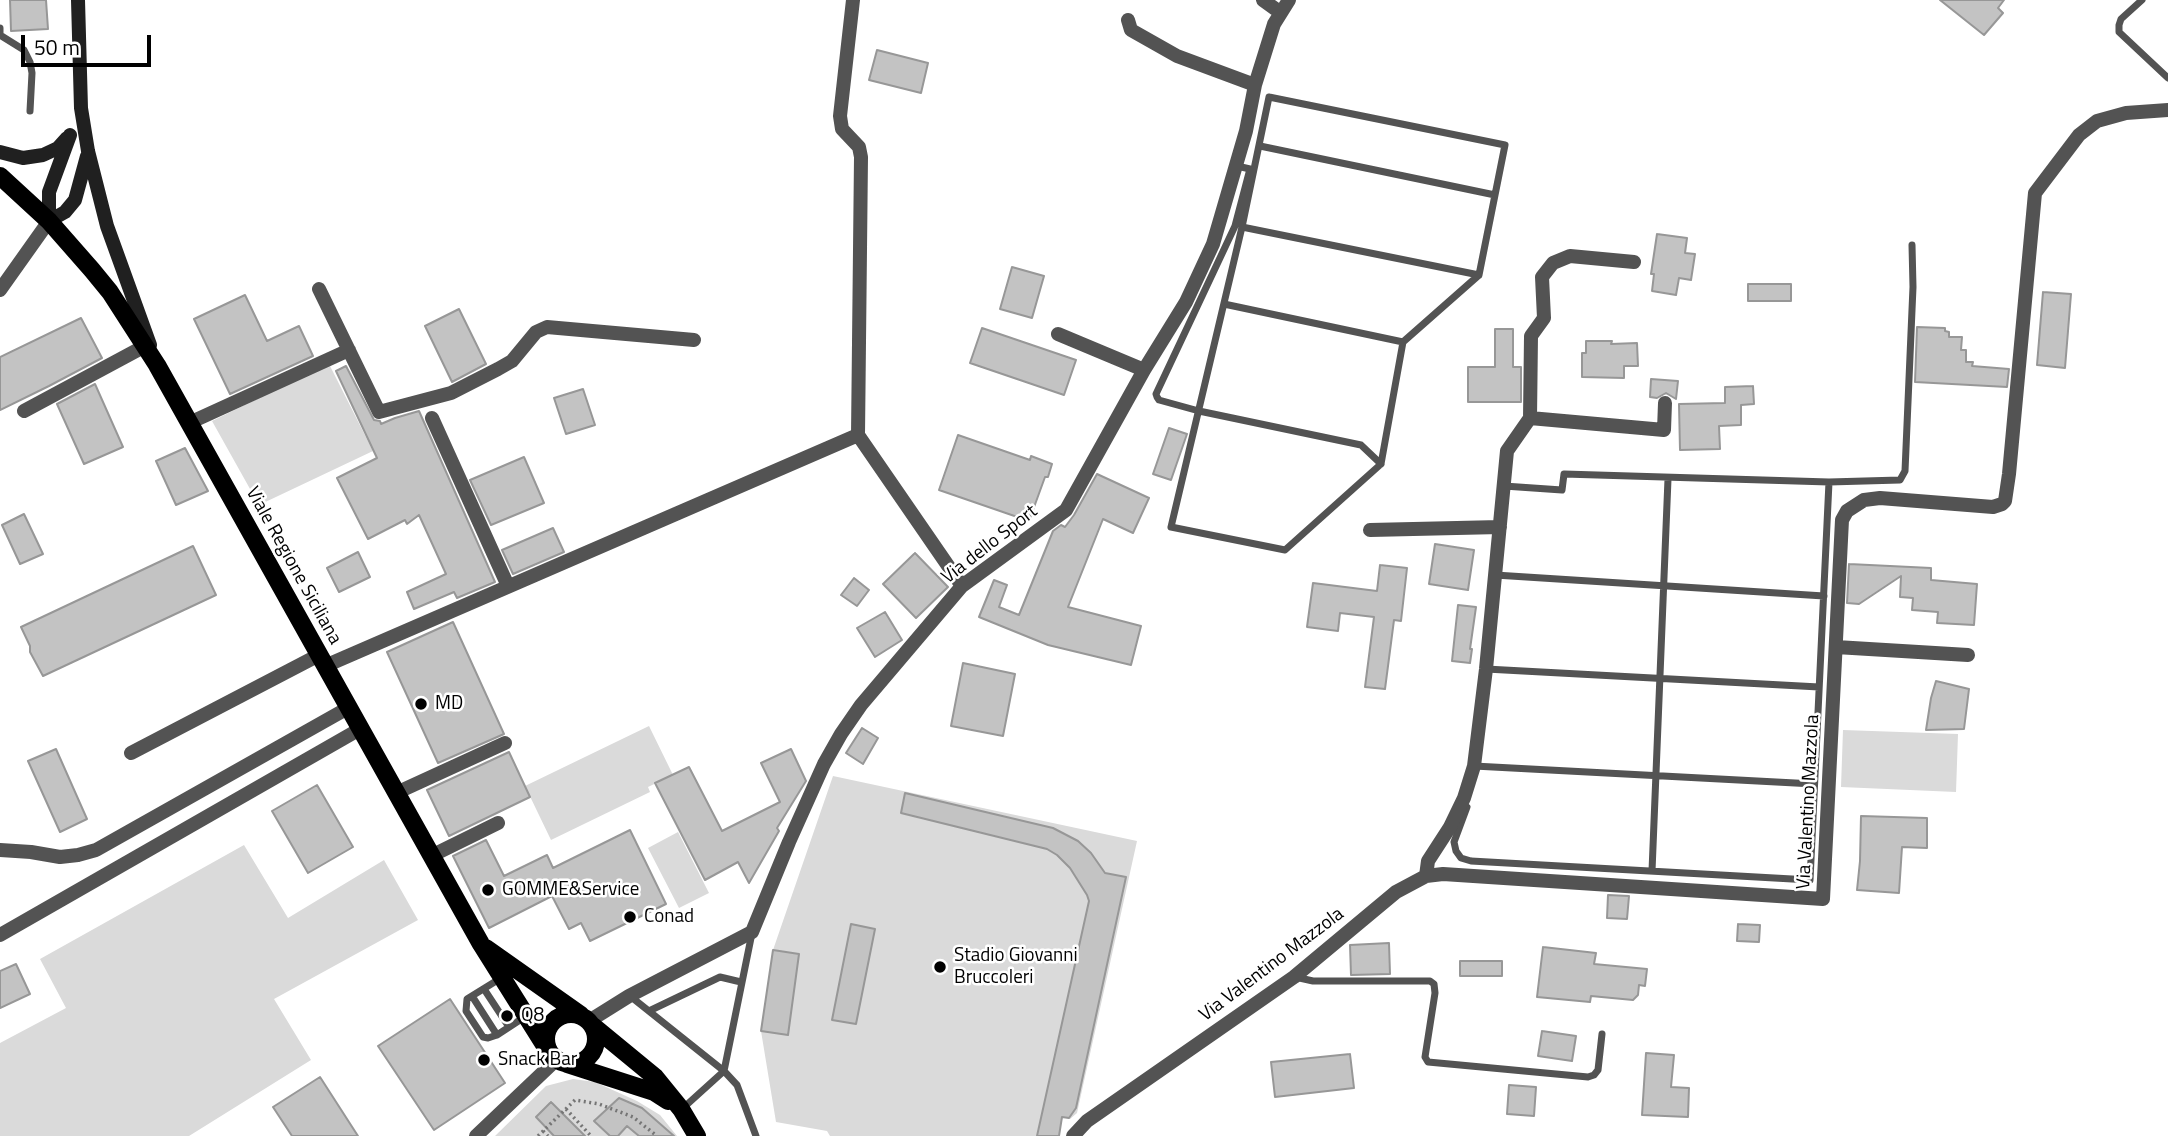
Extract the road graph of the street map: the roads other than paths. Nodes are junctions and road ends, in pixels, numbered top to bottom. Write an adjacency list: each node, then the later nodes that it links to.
1 (78, 0): 11 (street)
2 (853, 0): 42 (street)
3 (1264, 0): 5 (street)
4 (2142, 0): 9 (lane)
5 (1285, 6): 10 (street, Via dello Sport)
6 (1128, 20): 10 (street)
7 (0, 28): 8 (lane)
8 (0, 35): 13 (lane)
9 (2168, 78)
10 (1255, 85): 18 (street, Via dello Sport)
11 (80, 108): 14 (street); 16 (street)
12 (2168, 110): 54 (street, Via Valentino Mazzola)
13 (30, 111)
14 (70, 135): 17 (street); 21 (street)
15 (1260, 146): 20 (lane); 20 (lane); 22 (lane)
16 (88, 151): 21 (street); 34 (street)
17 (0, 152)
18 (1237, 166): 35 (street, Via dello Sport); 38 (lane)
19 (0, 176): 21 (main road, Viale Regione Siciliana)
20 (1495, 195): 25 (lane)
21 (49, 221): 27 (street); 32 (main road, Viale Regione Siciliana)
22 (1242, 226): 25 (lane); 28 (lane)
23 (1912, 245): 45 (lane)
24 (1634, 262): 40 (street)
25 (1479, 275): 31 (lane)
26 (319, 289): 33 (street)
27 (0, 290)
28 (1224, 304): 31 (lane); 38 (lane)
29 (1058, 334): 35 (street)
30 (694, 340): 33 (street)
31 (1403, 342): 43 (lane)
32 (145, 346): 34 (main road, Viale Regione Siciliana); 37 (street)
33 (349, 350): 41 (street)
34 (157, 365): 41 (main road, Viale Regione Siciliana)
35 (1144, 370): 51 (street, Via dello Sport)
36 (1665, 404): 40 (street)
37 (24, 411)
38 (1199, 411): 43 (lane); 43 (lane)
39 (432, 418): 50 (street)
40 (1530, 418): 46 (street)
41 (189, 423): 56 (main road, Viale Regione Siciliana)
42 (858, 435): 50 (street); 51 (street)
43 (1381, 464)
44 (1668, 479): 45 (lane); 46 (lane); 52 (lane)
45 (1829, 482): 53 (lane)
46 (1503, 486): 47 (street)
47 (1500, 527): 48 (street); 49 (street)
48 (1370, 530)
49 (1495, 575): 52 (lane); 57 (street)
50 (508, 586): 56 (street)
51 (962, 586): 73 (street, Via dello Sport)
52 (1663, 586): 53 (lane); 58 (lane)
53 (1824, 596): 59 (lane)
54 (1836, 647): 55 (street); 72 (street, Via Valentino Mazzola)
55 (1968, 655)
56 (322, 660): 60 (main road, Viale Regione Siciliana); 63 (street)
57 (1486, 669): 58 (lane); 64 (street)
58 (1660, 679): 59 (lane); 65 (lane)
59 (1819, 687): 66 (lane)
60 (348, 708): 61 (main road, Viale Regione Siciliana); 69 (street)
61 (360, 729): 67 (main road, Viale Regione Siciliana); 74 (street)
62 (505, 743): 67 (street)
63 (131, 753)
64 (1478, 766): 65 (lane); 71 (lane); 72 (street)
65 (1656, 776): 66 (lane); 71 (lane)
66 (1814, 784): 71 (lane)
67 (396, 793): 70 (main road, Viale Regione Siciliana)
68 (498, 823): 70 (street)
69 (0, 850)
70 (431, 856): 75 (main road, Viale Regione Siciliana)
71 (1652, 871)
72 (1426, 876): 76 (street, Via Valentino Mazzola)
73 (752, 932): 78 (lane); 81 (street)
74 (0, 935)
75 (481, 944): 77 (main road, Viale Regione Siciliana); 84 (main road)
76 (1294, 977): 86 (lane); 94 (street, Via Valentino Mazzola)
77 (501, 978): 79 (lane); 83 (main road, Viale Regione Siciliana)
78 (741, 982): 82 (lane); 89 (lane)
79 (484, 989): 80 (lane); 85 (lane)
80 (472, 996): 87 (lane); 87 (lane)
81 (629, 996): 82 (lane); 84 (street)
82 (649, 1012): 89 (lane)
83 (526, 1016): 85 (lane); 88 (main road, Viale Regione Siciliana)
84 (589, 1022): 88 (main road); 88 (main road); 90 (main road)
85 (509, 1027): 87 (lane)
86 (1602, 1034)
87 (497, 1035)
88 (557, 1059): 90 (main road); 91 (street)
89 (724, 1072): 90 (lane); 93 (lane)
90 (681, 1109): 92 (main road)
91 (476, 1136)
92 (697, 1136)
93 (756, 1136)
94 (1073, 1136)

